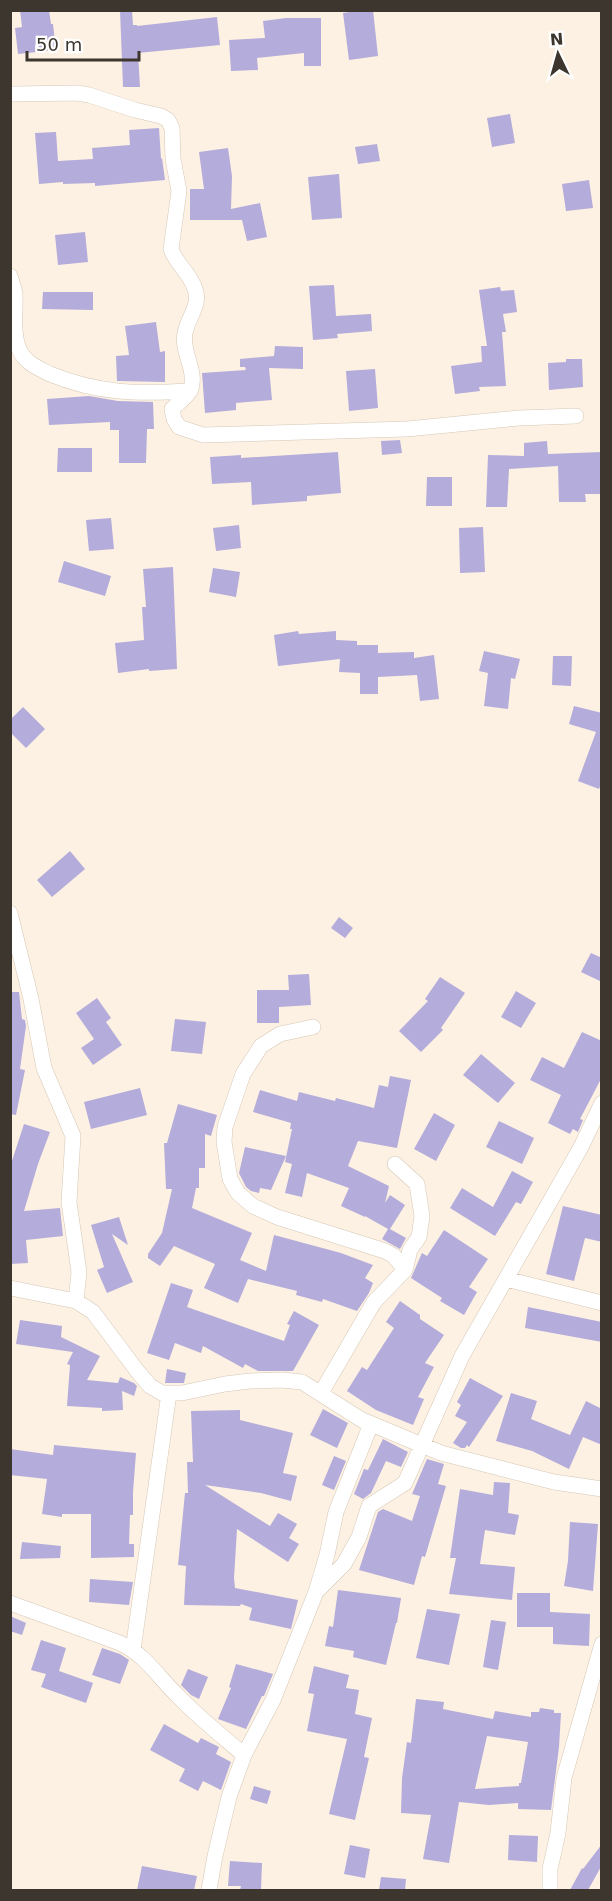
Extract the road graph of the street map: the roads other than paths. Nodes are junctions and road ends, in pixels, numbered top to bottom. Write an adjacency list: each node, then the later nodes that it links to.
1 (11, 94): 3 (street)
2 (10, 276): 3 (street)
3 (190, 391): 4 (street)
4 (576, 416)
5 (10, 914): 12 (street)
6 (313, 1027): 9 (street)
7 (602, 1103): 10 (street)
8 (395, 1164): 9 (street)
9 (405, 1270): 15 (street)
10 (506, 1279): 13 (street); 17 (street)
11 (10, 1288): 12 (street)
12 (76, 1301): 14 (street)
13 (602, 1303)
14 (169, 1393): 15 (street); 22 (street)
15 (321, 1393): 16 (street)
16 (371, 1424): 17 (street); 19 (street)
17 (421, 1444): 18 (street); 19 (street)
18 (600, 1493)
19 (316, 1592): 23 (street)
20 (10, 1603): 22 (street)
21 (602, 1644): 25 (street)
22 (134, 1650): 23 (street)
23 (244, 1755): 24 (street)
24 (209, 1890)
25 (550, 1890)

